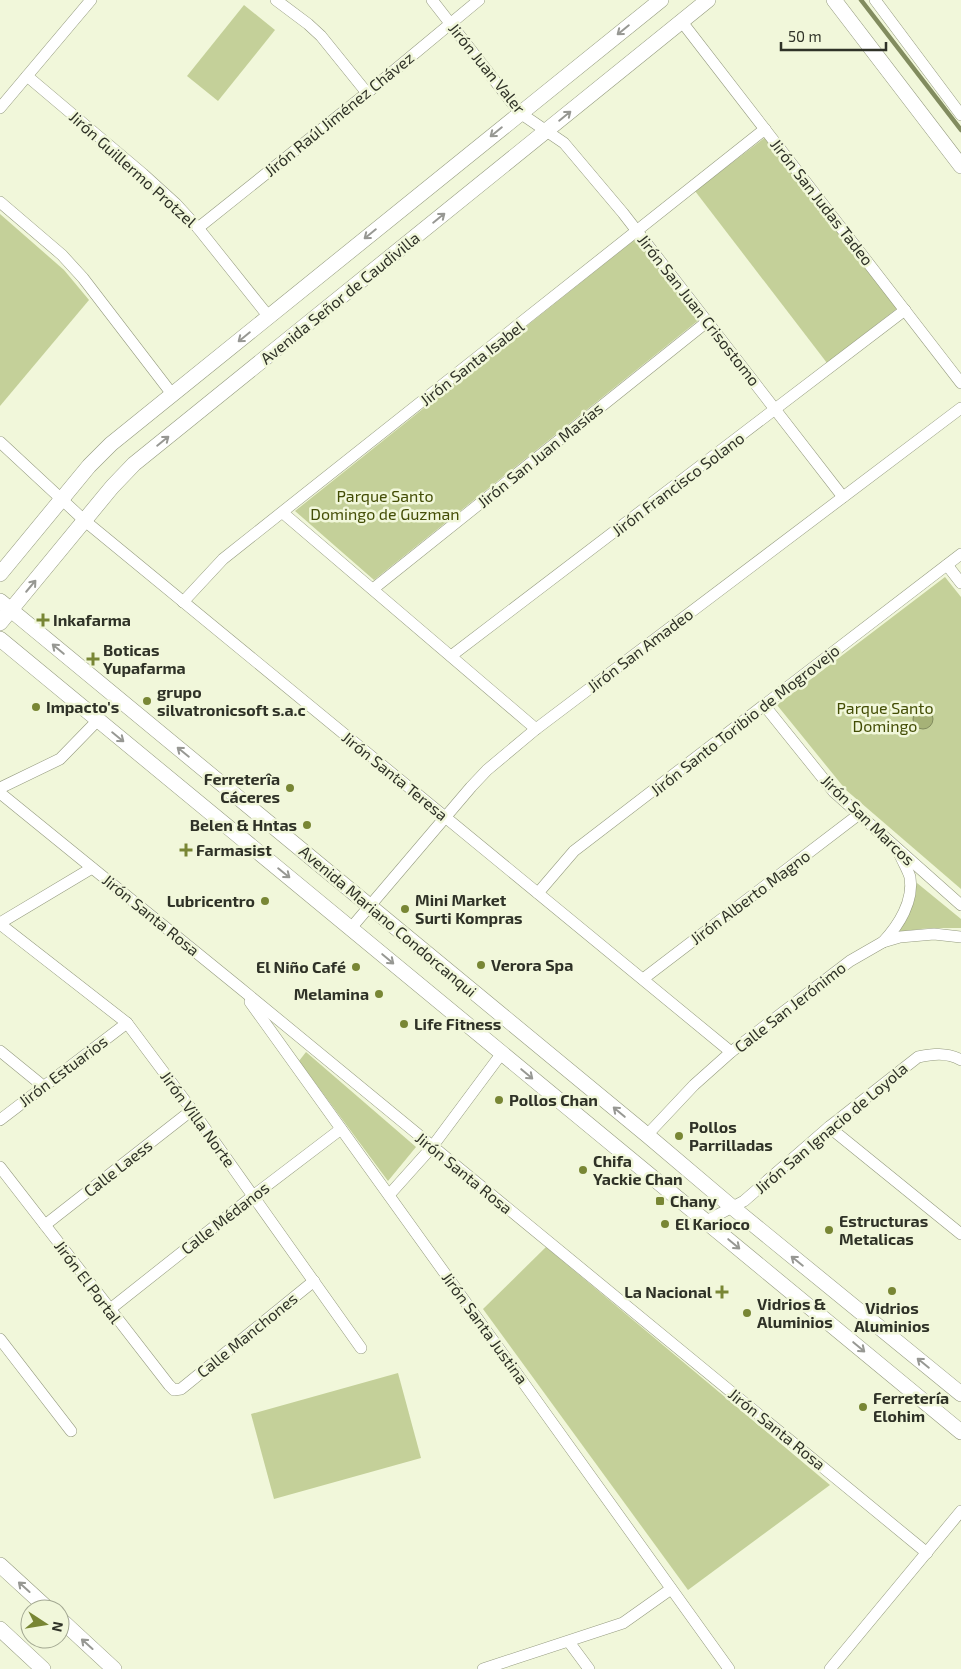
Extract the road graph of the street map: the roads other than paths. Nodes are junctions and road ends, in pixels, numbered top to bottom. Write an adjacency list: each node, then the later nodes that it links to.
1 (91, 0): 11 (street)
2 (276, 0): 12 (street)
3 (432, 0): 10 (street, Jirón Juan Valer)
4 (479, 0): 10 (street, Jirón Raúl Jiménez Chávez)
5 (661, 0): 14 (main road, Avenida Señor de Caudivilla, one-way to 14)
6 (708, 0): 9 (main road, Avenida Señor de Caudivilla)
7 (834, 0): 18 (main road)
8 (875, 0): 15 (street)
9 (682, 22): 16 (street, Jirón San Judas Tadeo); 17 (main road, Avenida Señor de Caudivilla, one-way to 9)
10 (450, 24): 12 (street, Jirón Raúl Jiménez Chávez); 14 (street, Jirón Juan Valer)
11 (27, 76): 13 (street); 20 (street, Jirón Guillermo Protzel)
12 (367, 93): 20 (street, Jirón Raúl Jiménez Chávez)
13 (0, 108)
14 (520, 113): 17 (street, Jirón Juan Valer); 23 (main road, Avenida Señor de Caudivilla, one-way to 23)
15 (961, 115)
16 (765, 129): 21 (street, Jirón Santa Isabel); 22 (street, Jirón San Judas Tadeo)
17 (546, 131): 21 (street, Jirón San Juan Crisostomo); 33 (main road, Avenida Señor de Caudivilla, one-way to 17)
18 (961, 166)
19 (0, 202): 26 (street)
20 (198, 228): 23 (street, Jirón Guillermo Protzel)
21 (638, 231): 24 (street, Jirón San Juan Crisostomo); 32 (street, Jirón Santa Isabel)
22 (905, 310): 25 (street, Jirón San Judas Tadeo); 28 (street, Jirón Francisco Solano)
23 (269, 317): 26 (main road, Avenida Señor de Caudivilla, one-way to 26)
24 (708, 321): 28 (street, Jirón San Juan Crisostomo); 38 (street, Jirón San Juan Masías)
25 (961, 383)
26 (172, 394): 31 (main road, Avenida Señor de Caudivilla)
27 (961, 408): 30 (street, Jirón San Amadeo)
28 (776, 410): 30 (street, Jirón San Juan Crisostomo); 43 (street, Jirón Francisco Solano)
29 (0, 442): 31 (street, Jirón Santa Teresa)
30 (843, 497): 46 (street, Jirón San Amadeo)
31 (62, 498): 33 (street, Jirón Santa Teresa); 36 (main road, Avenida Señor de Caudivilla)
32 (283, 513): 38 (street); 39 (street, Jirón Santa Isabel)
33 (85, 521): 39 (street, Jirón Santa Teresa); 40 (main road, Avenida Señor de Caudivilla, one-way to 33)
34 (961, 554): 35 (street, Jirón Santo Toribio de Mogrovejo)
35 (947, 565): 37 (street); 44 (street, Jirón Santo Toribio de Mogrovejo)
36 (0, 574)
37 (961, 583)
38 (373, 589): 43 (street)
39 (184, 602): 50 (street, Jirón Santa Teresa)
40 (5, 606): 41 (main road, Avenida Señor de Caudivilla); 55 (main road, Avenida Mariano Condorcanqui, one-way to 40)
41 (0, 624)
42 (0, 639): 45 (main road, Avenida Mariano Condorcanqui)
43 (451, 656): 46 (street)
44 (764, 706): 49 (street, Jirón San Marcos); 53 (street, Jirón Santo Toribio de Mogrovejo)
45 (98, 720): 47 (street); 57 (main road, Avenida Mariano Condorcanqui, one-way to 57)
46 (536, 729): 50 (street, Jirón San Amadeo)
47 (0, 788)
48 (0, 793): 52 (street, Jirón Santa Rosa)
49 (858, 815): 51 (street, Jirón San Marcos); 60 (street, Jirón Alberto Magno)
50 (445, 818): 53 (street, Jirón Santa Teresa); 55 (street, Jirón San Amadeo)
51 (899, 851): 54 (street, Jirón San Marcos); 59 (street)
52 (92, 868): 56 (street); 61 (street, Jirón Santa Rosa)
53 (538, 893): 60 (street, Jirón Santa Teresa)
54 (961, 905)
55 (370, 906): 57 (street, Jirón San Amadeo); 72 (main road, Avenida Mariano Condorcanqui, one-way to 55)
56 (0, 923): 62 (street, Jirón Villa Norte)
57 (351, 928): 65 (main road, Avenida Mariano Condorcanqui, one-way to 65)
58 (961, 937): 59 (street, Calle San Jerónimo)
59 (882, 942): 64 (street, Calle San Jerónimo)
60 (643, 979): 64 (street, Jirón Santa Teresa)
61 (240, 988): 71 (street, Jirón Santa Justina); 73 (street, Jirón Santa Rosa)
62 (127, 1023): 67 (street, Jirón Estuarios); 68 (street, Jirón Villa Norte)
63 (0, 1051): 67 (street)
64 (731, 1052): 72 (street, Calle San Jerónimo)
65 (502, 1053): 73 (street); 78 (main road, Avenida Mariano Condorcanqui, one-way to 78)
66 (961, 1060): 70 (street, Jirón San Ignacio de Loyola)
67 (43, 1086): 69 (street, Jirón Estuarios)
68 (192, 1110): 76 (street, Jirón Villa Norte); 79 (street, Calle Laess)
69 (0, 1120)
70 (829, 1127): 77 (street, Jirón San Ignacio de Loyola); 80 (street)
71 (341, 1128): 75 (street, Jirón Santa Justina); 76 (street, Calle Médanos)
72 (647, 1135): 77 (main road, Avenida Mariano Condorcanqui)
73 (432, 1147): 75 (street); 90 (street, Jirón Santa Rosa)
74 (0, 1167): 79 (street, Jirón El Portal)
75 (389, 1195): 92 (street, Jirón Santa Justina)
76 (253, 1196): 81 (street, Jirón Villa Norte); 82 (street, Calle Médanos)
77 (732, 1207): 78 (street, Jirón San Ignacio de Loyola); 86 (main road, Avenida Mariano Condorcanqui, one-way to 77)
78 (706, 1221): 88 (main road, Avenida Mariano Condorcanqui, one-way to 88)
79 (45, 1225): 82 (street, Jirón El Portal)
80 (961, 1234)
81 (314, 1281): 84 (street, Jirón Villa Norte); 85 (street, Calle Manchones)
82 (109, 1310): 85 (street, Jirón El Portal)
83 (0, 1339): 87 (street)
84 (361, 1348)
85 (180, 1389)
86 (961, 1394)
87 (71, 1431)
88 (961, 1432)
89 (961, 1511): 90 (street)
90 (926, 1553): 102 (street)
91 (0, 1565): 93 (main road, one-way to 91)
92 (671, 1589): 96 (street); 101 (street, Jirón Santa Justina)
93 (37, 1599)
94 (0, 1629): 97 (main road)
95 (70, 1629): 98 (main road, one-way to 95)
96 (569, 1642): 99 (street); 100 (street)
97 (43, 1669)
98 (114, 1669)
99 (483, 1669)
100 (589, 1669)
101 (729, 1669)
102 (830, 1669)

